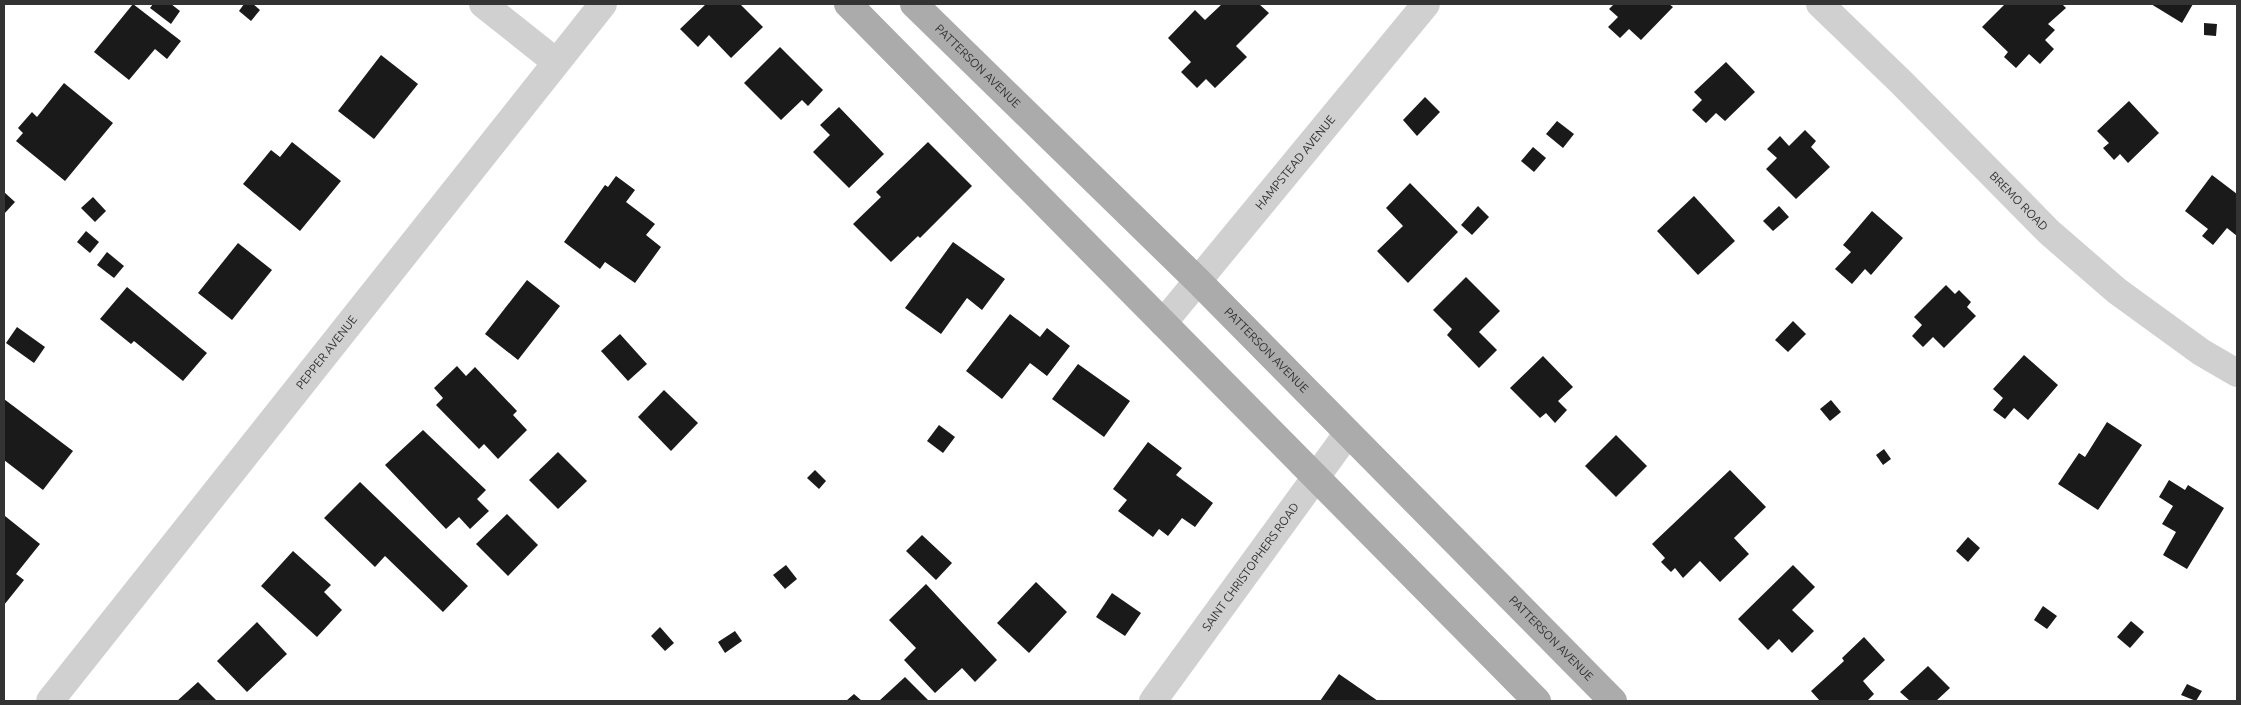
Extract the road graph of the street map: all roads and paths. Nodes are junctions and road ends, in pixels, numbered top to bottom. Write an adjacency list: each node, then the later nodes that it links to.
1 (483, 4): 7 (street)
2 (603, 4): 7 (street, PEPPER AVENUE)
3 (848, 4): 9 (main road)
4 (914, 4): 8 (main road, PATTERSON AVENUE)
5 (1426, 4): 8 (street, HAMPSTEAD AVENUE)
6 (1820, 4): 10 (street, BREMO ROAD)
7 (556, 62): 13 (street, PEPPER AVENUE)
8 (1198, 281): 9 (street, HAMPSTEAD AVENUE); 11 (main road, PATTERSON AVENUE)
9 (1163, 323): 12 (main road)
10 (2237, 373)
11 (1348, 433): 12 (street, SAINT CHRISTOPHERS ROAD); 16 (main road, PATTERSON AVENUE)
12 (1316, 477): 14 (street, SAINT CHRISTOPHERS ROAD); 15 (main road)
13 (50, 701)
14 (1153, 701)
15 (1537, 701)
16 (1613, 701)

